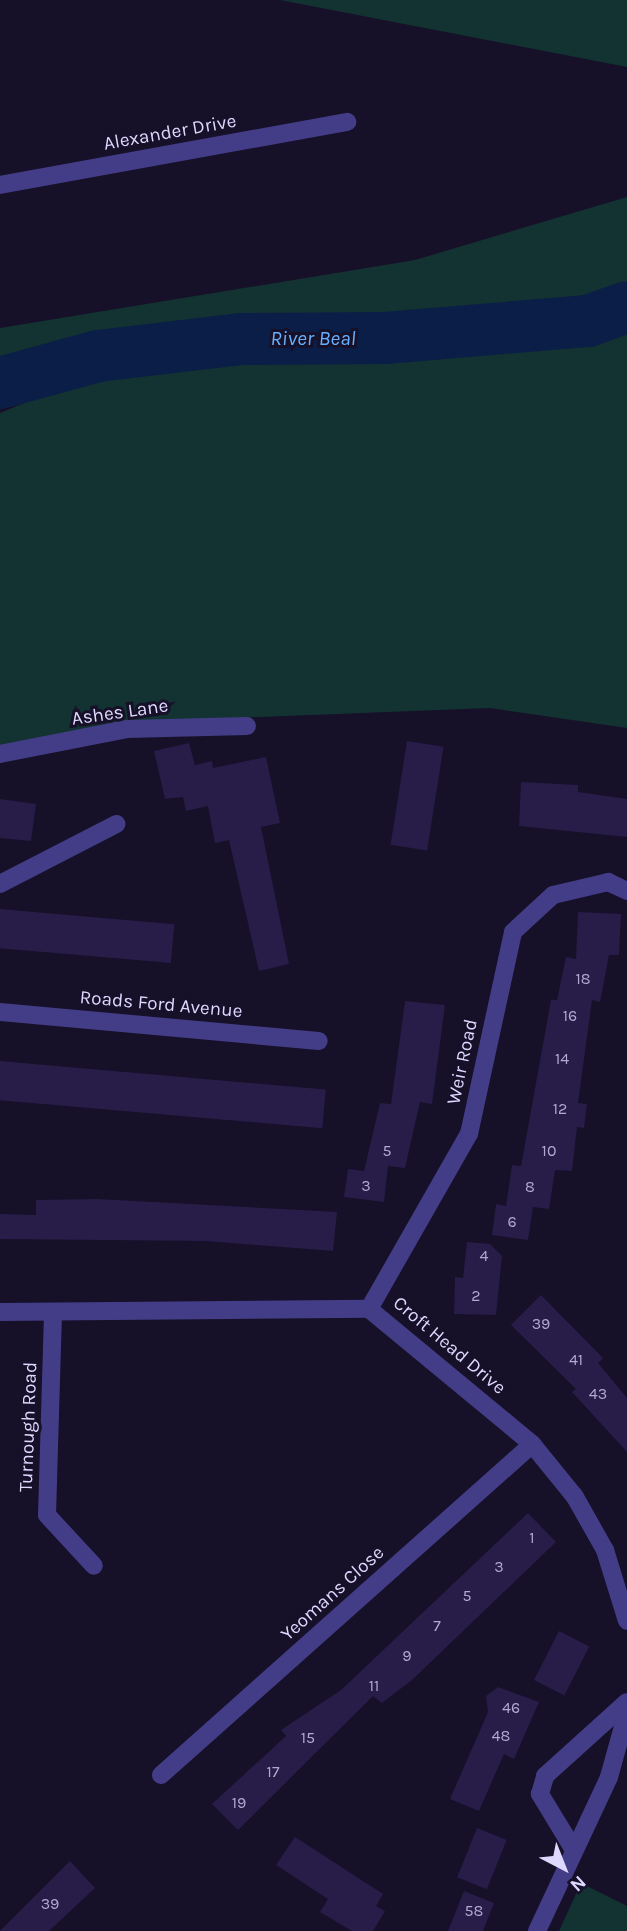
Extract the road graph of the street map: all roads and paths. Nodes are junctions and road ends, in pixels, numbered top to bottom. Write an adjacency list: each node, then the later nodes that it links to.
1 (347, 122): 2 (street, Alexander Drive)
2 (0, 185)
3 (247, 726): 4 (street, Ashes Lane)
4 (0, 754)
5 (116, 824): 6 (street)
6 (0, 884)
7 (627, 891): 10 (street, Weir Road)
8 (0, 1012): 9 (street, Roads Ford Avenue)
9 (319, 1041)
10 (369, 1309): 12 (street, Croft Head Drive); 13 (street, Croft Head Drive)
11 (0, 1312): 12 (street, Croft Head Drive)
12 (53, 1313): 14 (street, Turnough Road)
13 (533, 1444): 15 (street, Croft Head Drive); 18 (street, Yeomans Close)
14 (94, 1566)
15 (627, 1621)
16 (627, 1702): 19 (street)
17 (627, 1712): 19 (street)
18 (160, 1775)
19 (574, 1850): 20 (street)
20 (537, 1931)

